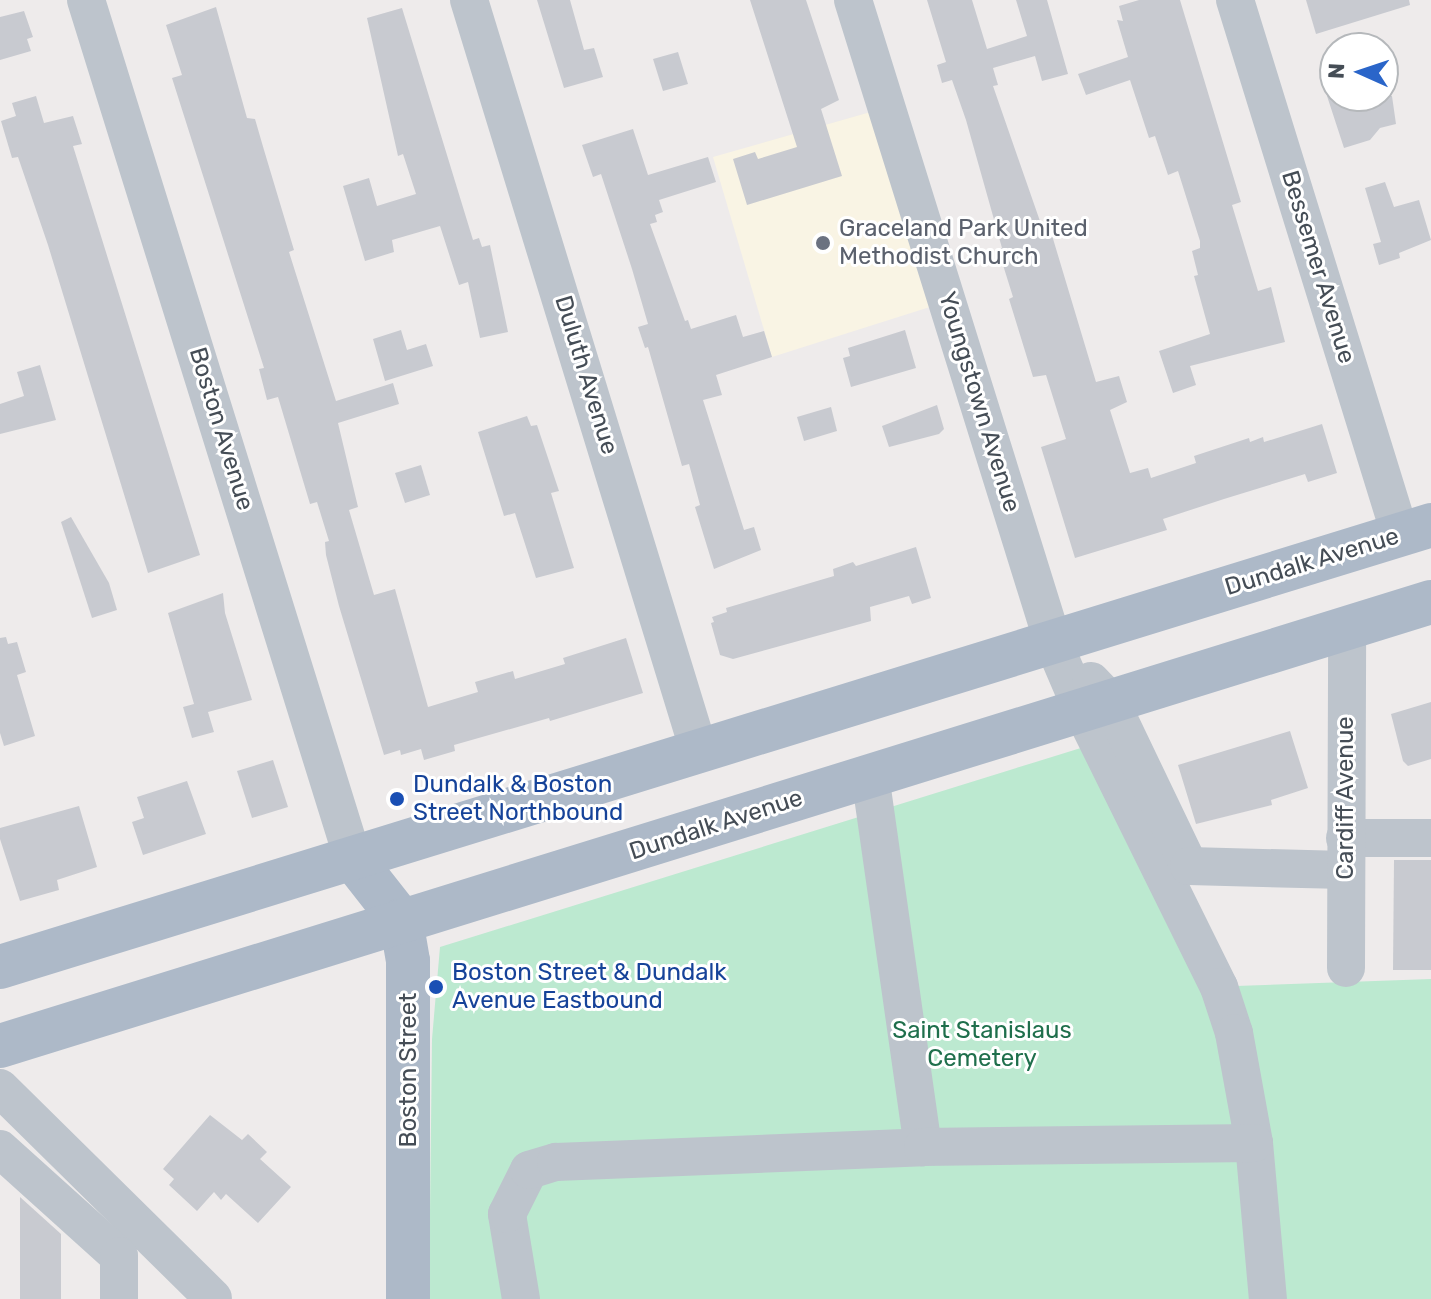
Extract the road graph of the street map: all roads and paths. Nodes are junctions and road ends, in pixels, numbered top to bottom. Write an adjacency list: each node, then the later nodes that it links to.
1 (86, 0): 14 (street, Boston Avenue)
2 (469, 0): 10 (street, Duluth Avenue)
3 (853, 0): 8 (street, Youngstown Avenue)
4 (1235, 0): 5 (street, Bessemer Avenue)
5 (1416, 529): 8 (main road, Dundalk Avenue)
6 (1431, 602): 7 (main road, Dundalk Avenue)
7 (1347, 628): 9 (main road, Dundalk Avenue); 13 (street, Cardiff Avenue)
8 (1053, 642): 9 (street, Youngstown Avenue); 10 (main road, Dundalk Avenue)
9 (1096, 705): 11 (main road, Dundalk Avenue); 13 (street); 20 (street)
10 (699, 751): 14 (main road, Dundalk Avenue)
11 (870, 775): 15 (main road, Dundalk Avenue); 21 (street)
12 (1431, 838): 13 (street)
13 (1345, 854): 17 (street, Cardiff Avenue)
14 (353, 859): 15 (main road, Boston Street); 16 (main road, Dundalk Avenue)
15 (387, 924): 18 (main road, Dundalk Avenue); 25 (main road, Boston Street); 26 (main road, Boston Street)
16 (0, 967)
17 (1346, 968)
18 (0, 1046)
19 (0, 1088): 23 (street)
20 (1254, 1143): 21 (street); 28 (street)
21 (923, 1147): 27 (street)
22 (0, 1149): 24 (street)
23 (213, 1298)
24 (119, 1299)
25 (385, 1299)
26 (408, 1299)
27 (521, 1299)
28 (1268, 1299)

